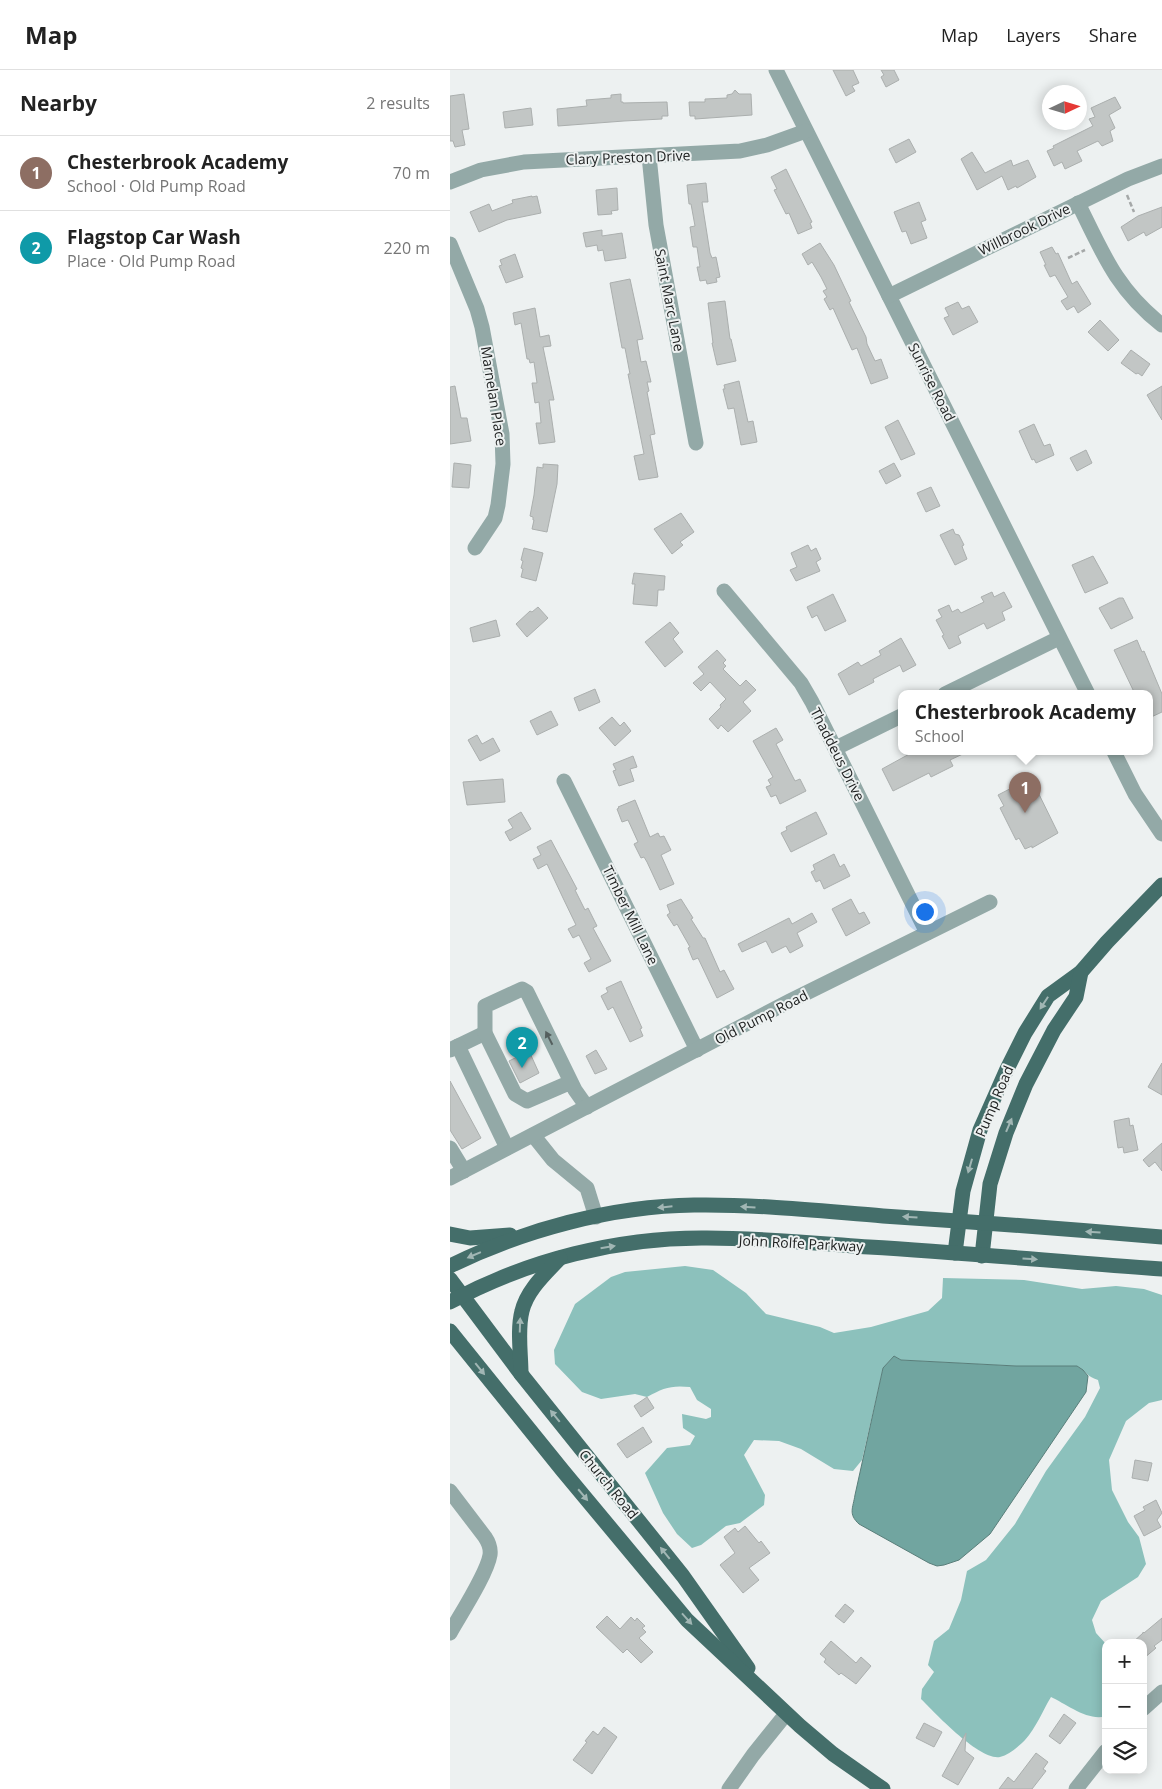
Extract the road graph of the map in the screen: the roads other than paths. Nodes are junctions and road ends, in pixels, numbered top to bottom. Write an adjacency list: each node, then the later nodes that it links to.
1 (776, 70): 2 (street, Sunrise Road)
2 (806, 131): 3 (street, Clary Preston Drive); 8 (street, Sunrise Road)
3 (649, 156): 5 (street, Clary Preston Drive); 10 (street, Saint Marc Lane)
4 (1162, 166): 6 (street, Willbrook Drive)
5 (450, 182)
6 (1078, 204): 8 (street, Willbrook Drive); 9 (street)
7 (450, 244): 11 (street, Marnelan Place)
8 (888, 296): 13 (street, Sunrise Road)
9 (1162, 326)
10 (696, 443)
11 (475, 548)
12 (724, 591): 17 (street, Thaddeus Drive)
13 (1060, 638): 14 (street); 15 (street, Sunrise Road)
14 (953, 690)
15 (1086, 690)
16 (898, 717): 17 (street)
17 (836, 748): 23 (street, Thaddeus Drive)
18 (1115, 755): 20 (street)
19 (564, 782): 27 (street, Timber Mill Lane)
20 (1162, 834)
21 (1162, 885): 24 (main road, Pump Road)
22 (990, 902): 23 (street, Old Pump Road)
23 (927, 933): 27 (street, Old Pump Road)
24 (1081, 972): 36 (main road, Pump Road, one-way to 36); 37 (main road, Pump Road, one-way to 24)
25 (485, 1033): 26 (street); 28 (street); 28 (street, one-way to 25)
26 (454, 1048): 32 (street)
27 (697, 1050): 29 (street, Old Pump Road)
28 (571, 1082): 29 (street)
29 (586, 1107): 30 (street, Old Pump Road)
30 (533, 1135): 32 (street, Old Pump Road); 35 (street)
31 (450, 1148): 33 (street)
32 (507, 1148): 33 (street, Old Pump Road)
33 (464, 1171): 34 (street, Old Pump Road)
34 (450, 1178)
35 (596, 1217): 36 (main road, one-way to 35); 38 (main road)
36 (959, 1221): 37 (main road); 41 (main road, Pump Road)
37 (986, 1223): 40 (main road, one-way to 37); 42 (main road, Pump Road)
38 (532, 1233): 39 (main road); 44 (main road, one-way to 44)
39 (450, 1234)
40 (1162, 1237)
41 (955, 1254): 42 (main road, John Rolfe Parkway); 43 (main road, John Rolfe Parkway, one-way to 41)
42 (982, 1256): 45 (main road, John Rolfe Parkway, one-way to 45)
43 (560, 1258): 47 (main road, John Rolfe Parkway); 49 (main road, one-way to 43)
44 (450, 1266)
45 (1162, 1269)
46 (450, 1279): 47 (main road, Church Road)
47 (456, 1299): 49 (main road, Church Road)
48 (450, 1330): 52 (main road, Church Road, one-way to 52)
49 (521, 1374): 52 (main road, Church Road, one-way to 49)
50 (450, 1491): 51 (street)
51 (450, 1633)
52 (765, 1692): 55 (main road, Church Road)
53 (1162, 1692): 54 (street)
54 (1147, 1705)
55 (786, 1714): 57 (street); 58 (main road, Church Road)
56 (1102, 1755): 59 (street)
57 (729, 1789)
58 (883, 1789)
59 (1076, 1789)

